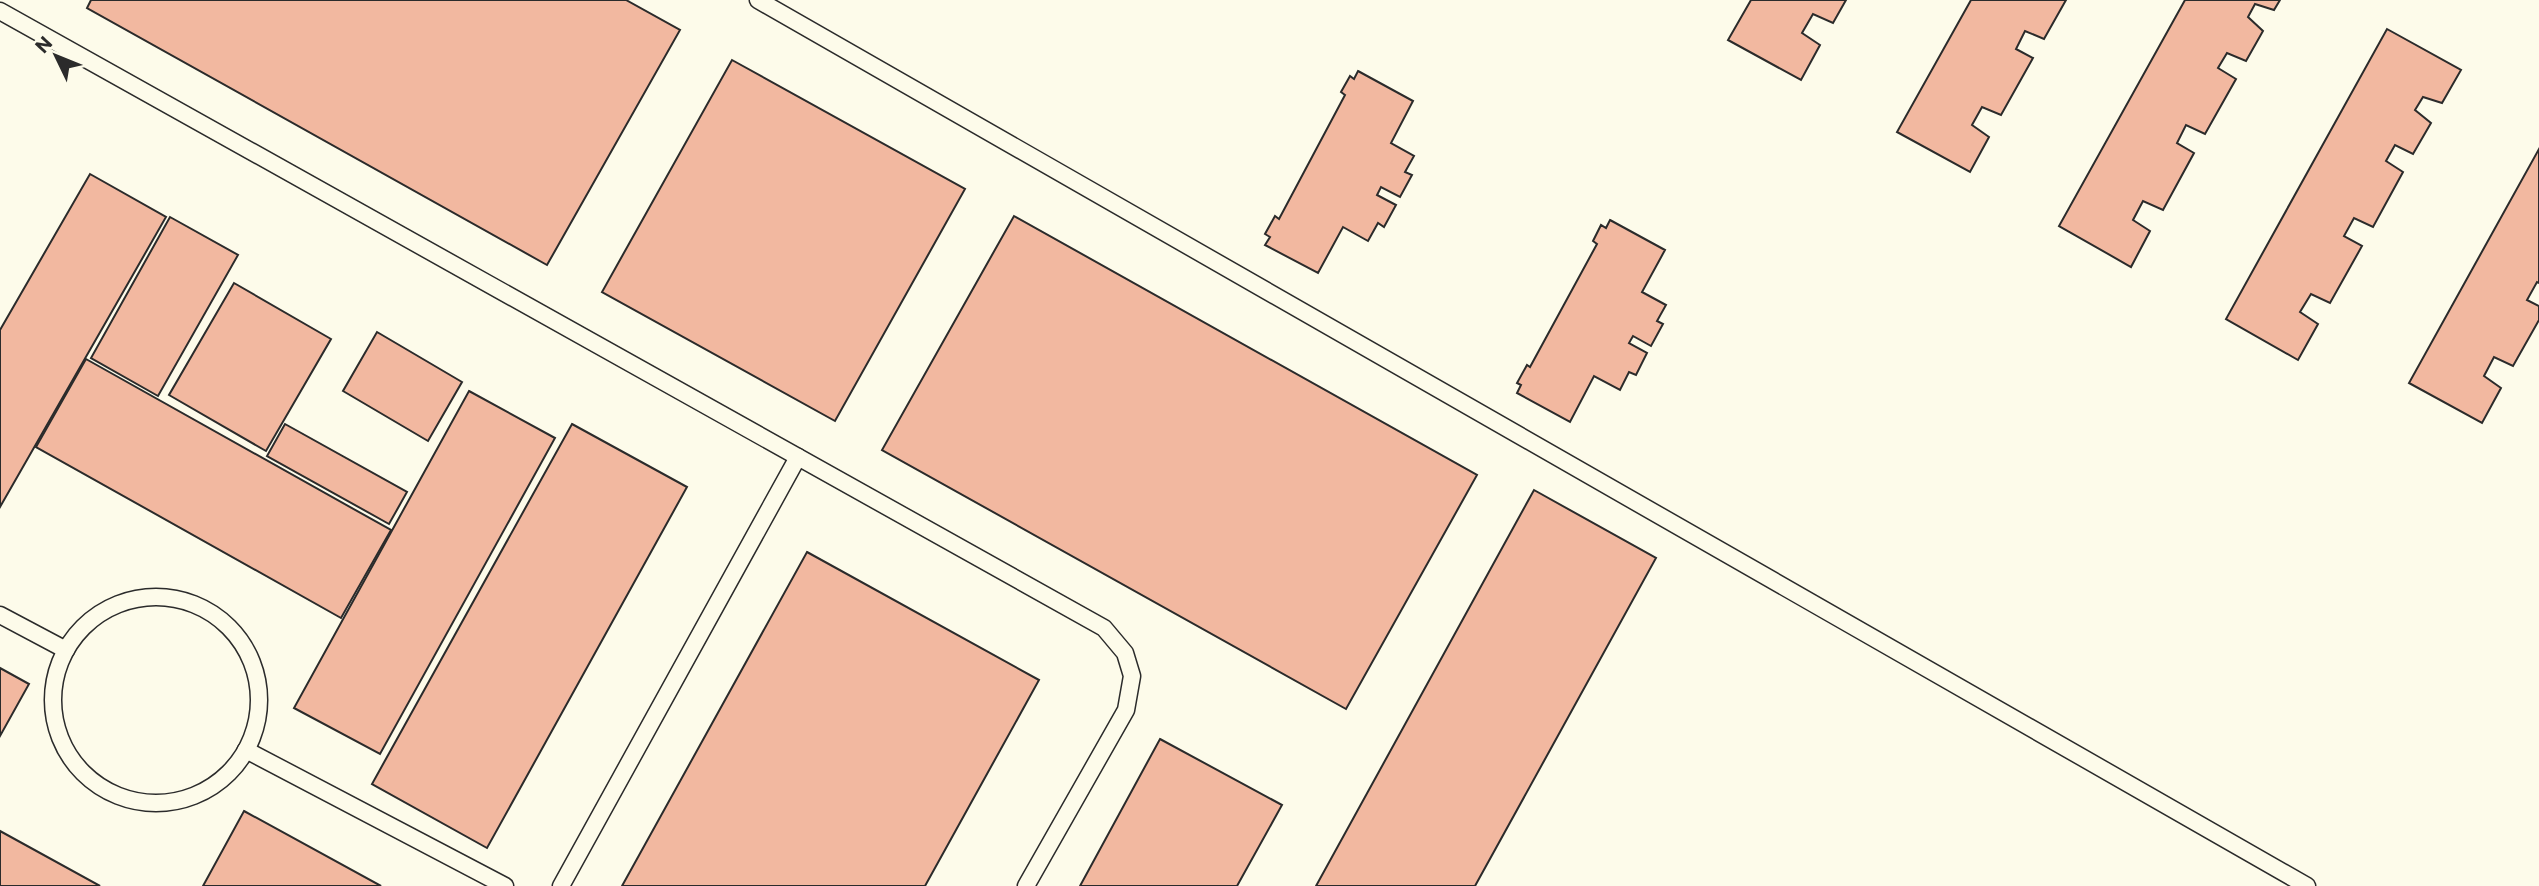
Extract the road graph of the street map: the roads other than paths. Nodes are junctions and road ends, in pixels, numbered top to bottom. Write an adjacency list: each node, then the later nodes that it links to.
1 (758, 0): 10 (lane)
2 (0, 11): 3 (lane)
3 (798, 457): 8 (lane); 9 (lane)
4 (0, 615): 5 (lane)
5 (66, 650): 6 (lane); 6 (lane)
6 (246, 750): 7 (lane)
7 (505, 886)
8 (561, 886)
9 (1026, 886)
10 (2307, 886)

